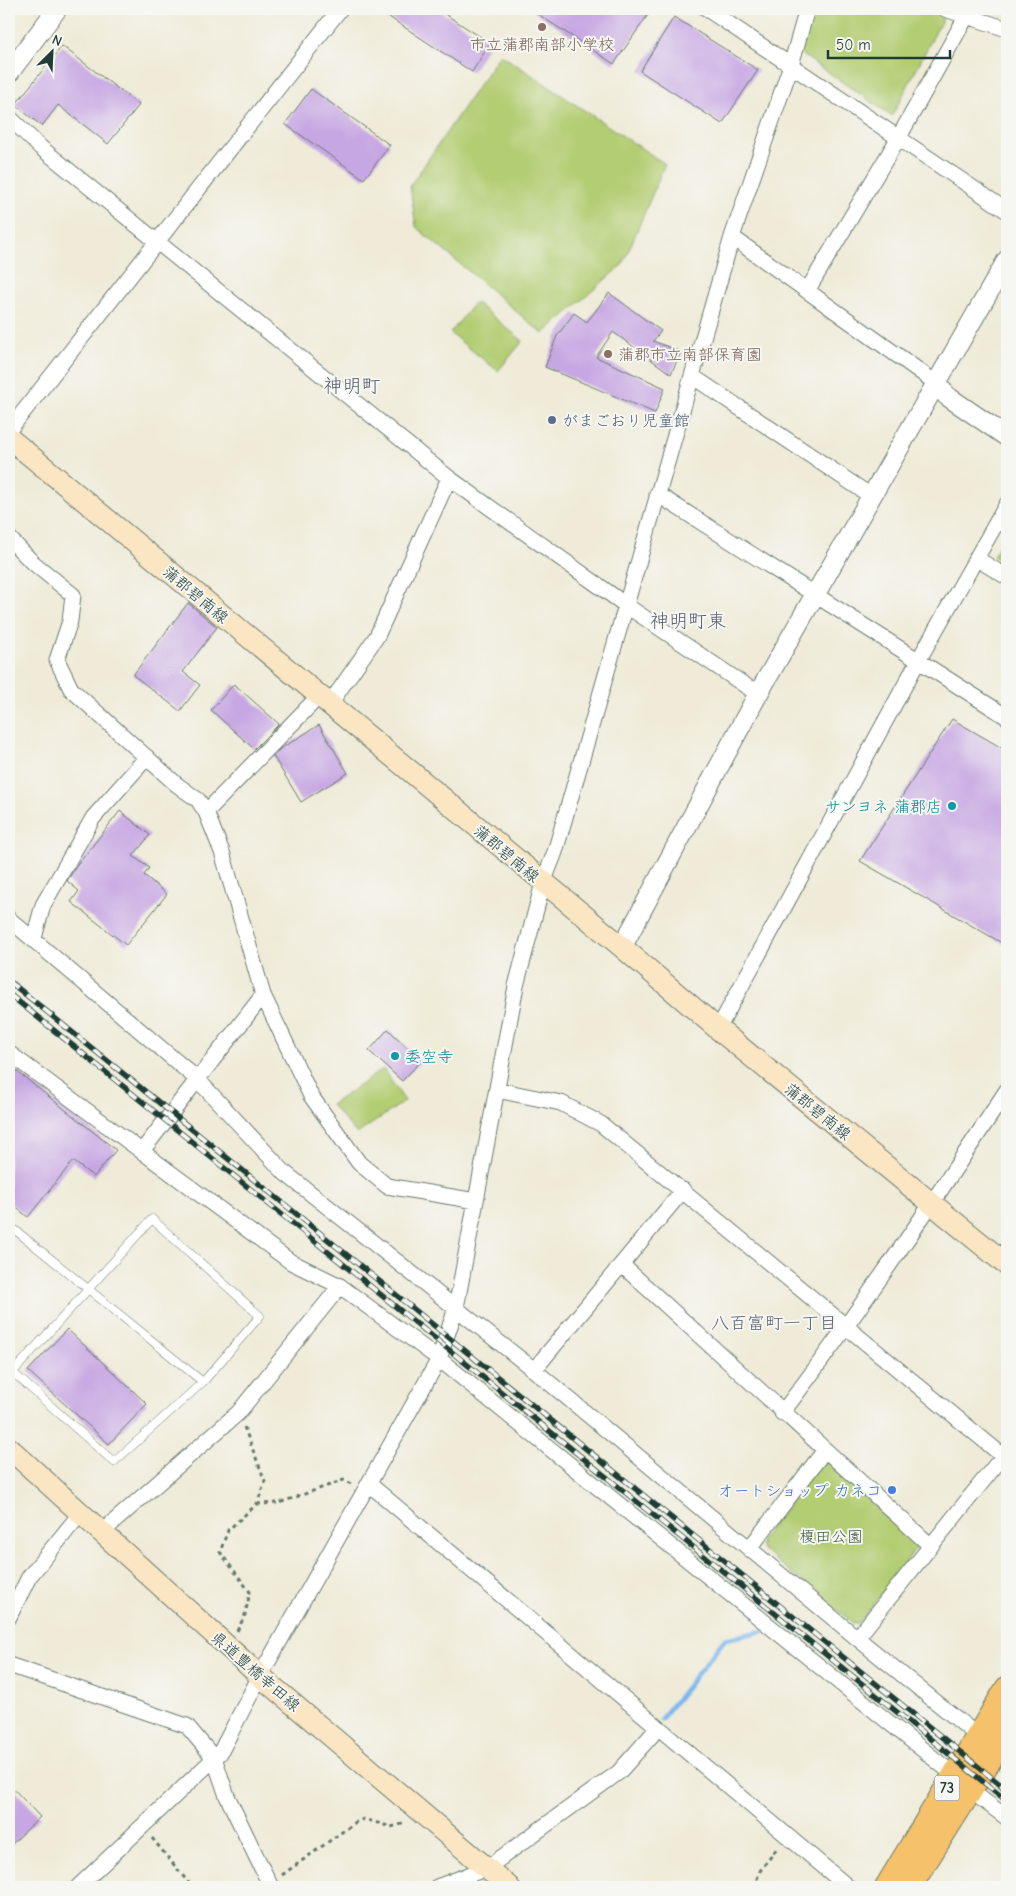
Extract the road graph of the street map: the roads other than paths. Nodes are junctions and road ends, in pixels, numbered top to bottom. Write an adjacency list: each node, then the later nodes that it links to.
1 (57, 9): 9 (street)
2 (340, 9): 14 (street)
3 (707, 9): 8 (street)
4 (807, 9): 8 (street)
5 (945, 9): 6 (street)
6 (966, 17): 7 (street); 11 (street)
7 (1007, 29)
8 (791, 65): 11 (street); 13 (street)
9 (9, 73)
10 (9, 118): 14 (street)
11 (899, 137): 12 (street); 16 (street)
12 (1007, 211)
13 (732, 237): 16 (street); 17 (street)
14 (157, 242): 19 (street); 22 (street)
15 (1007, 260): 18 (street)
16 (807, 291): 18 (street)
17 (692, 376): 23 (street); 24 (street)
18 (936, 383): 20 (street); 24 (street)
19 (9, 430)
20 (1007, 437)
21 (9, 438): 33 (main road, 蒲郡碧南線)
22 (449, 478): 30 (street); 33 (street)
23 (657, 494): 29 (street); 30 (street)
24 (871, 496): 29 (street)
25 (1007, 504): 27 (street)
26 (9, 538): 35 (street)
27 (977, 559): 28 (street); 31 (street)
28 (1007, 577)
29 (816, 594): 31 (street); 32 (street)
30 (627, 606): 32 (street); 37 (street)
31 (918, 661): 34 (street); 42 (street)
32 (758, 694): 40 (street)
33 (324, 701): 36 (street); 37 (main road, 蒲郡碧南線)
34 (1007, 717)
35 (147, 757): 36 (street); 39 (street)
36 (206, 812): 41 (street)
37 (543, 883): 40 (main road, 蒲郡碧南線); 45 (street)
38 (9, 919): 39 (street)
39 (34, 938): 44 (street)
40 (622, 947): 42 (main road, 蒲郡碧南線)
41 (263, 996): 44 (street); 49 (street)
42 (718, 1030): 50 (main road, 蒲郡碧南線)
43 (9, 1053): 47 (street)
44 (197, 1079): 47 (street); 56 (street)
45 (497, 1090): 48 (street); 49 (street)
46 (1007, 1090): 50 (street)
47 (142, 1151): 54 (street)
48 (683, 1190): 53 (street); 57 (street)
49 (476, 1201): 56 (street)
50 (932, 1204): 52 (main road, 蒲郡碧南線); 57 (street)
51 (9, 1226): 55 (lane)
52 (1007, 1265)
53 (623, 1266): 60 (street); 62 (street)
54 (340, 1286): 58 (street); 68 (street)
55 (90, 1289): 59 (lane); 61 (lane); 61 (lane)
56 (456, 1308): 58 (street); 60 (street)
57 (847, 1327): 62 (street); 65 (street)
58 (439, 1359): 66 (street); 79 (street)
59 (11, 1370): 61 (lane)
60 (534, 1370): 70 (street)
61 (203, 1382)
62 (782, 1412): 64 (street)
63 (9, 1448): 67 (main road, 県道豊橋幸田線)
64 (825, 1450): 69 (street); 70 (street)
65 (1005, 1453): 69 (street)
66 (367, 1488): 74 (street); 76 (street)
67 (80, 1514): 68 (main road, 県道豊橋幸田線); 71 (street)
68 (101, 1533): 74 (main road, 県道豊橋幸田線)
69 (931, 1546): 72 (street)
70 (749, 1549): 72 (street)
71 (9, 1617)
72 (856, 1638): 77 (street)
73 (9, 1665): 78 (street)
74 (260, 1676): 78 (street); 81 (main road, 県道豊橋幸田線)
75 (1007, 1689): 77 (main road, 73)
76 (658, 1728): 81 (street); 86 (street)
77 (997, 1744): 79 (main road, 73)
78 (214, 1758): 82 (street); 83 (street)
79 (962, 1783): 80 (street); 87 (main road, 73); 88 (main road, 73)
80 (1007, 1818)
81 (487, 1868): 84 (street); 85 (main road, 県道豊橋幸田線)
82 (270, 1886)
83 (78, 1887)
84 (438, 1887)
85 (509, 1887)
86 (848, 1887)
87 (887, 1887)
88 (910, 1887)

